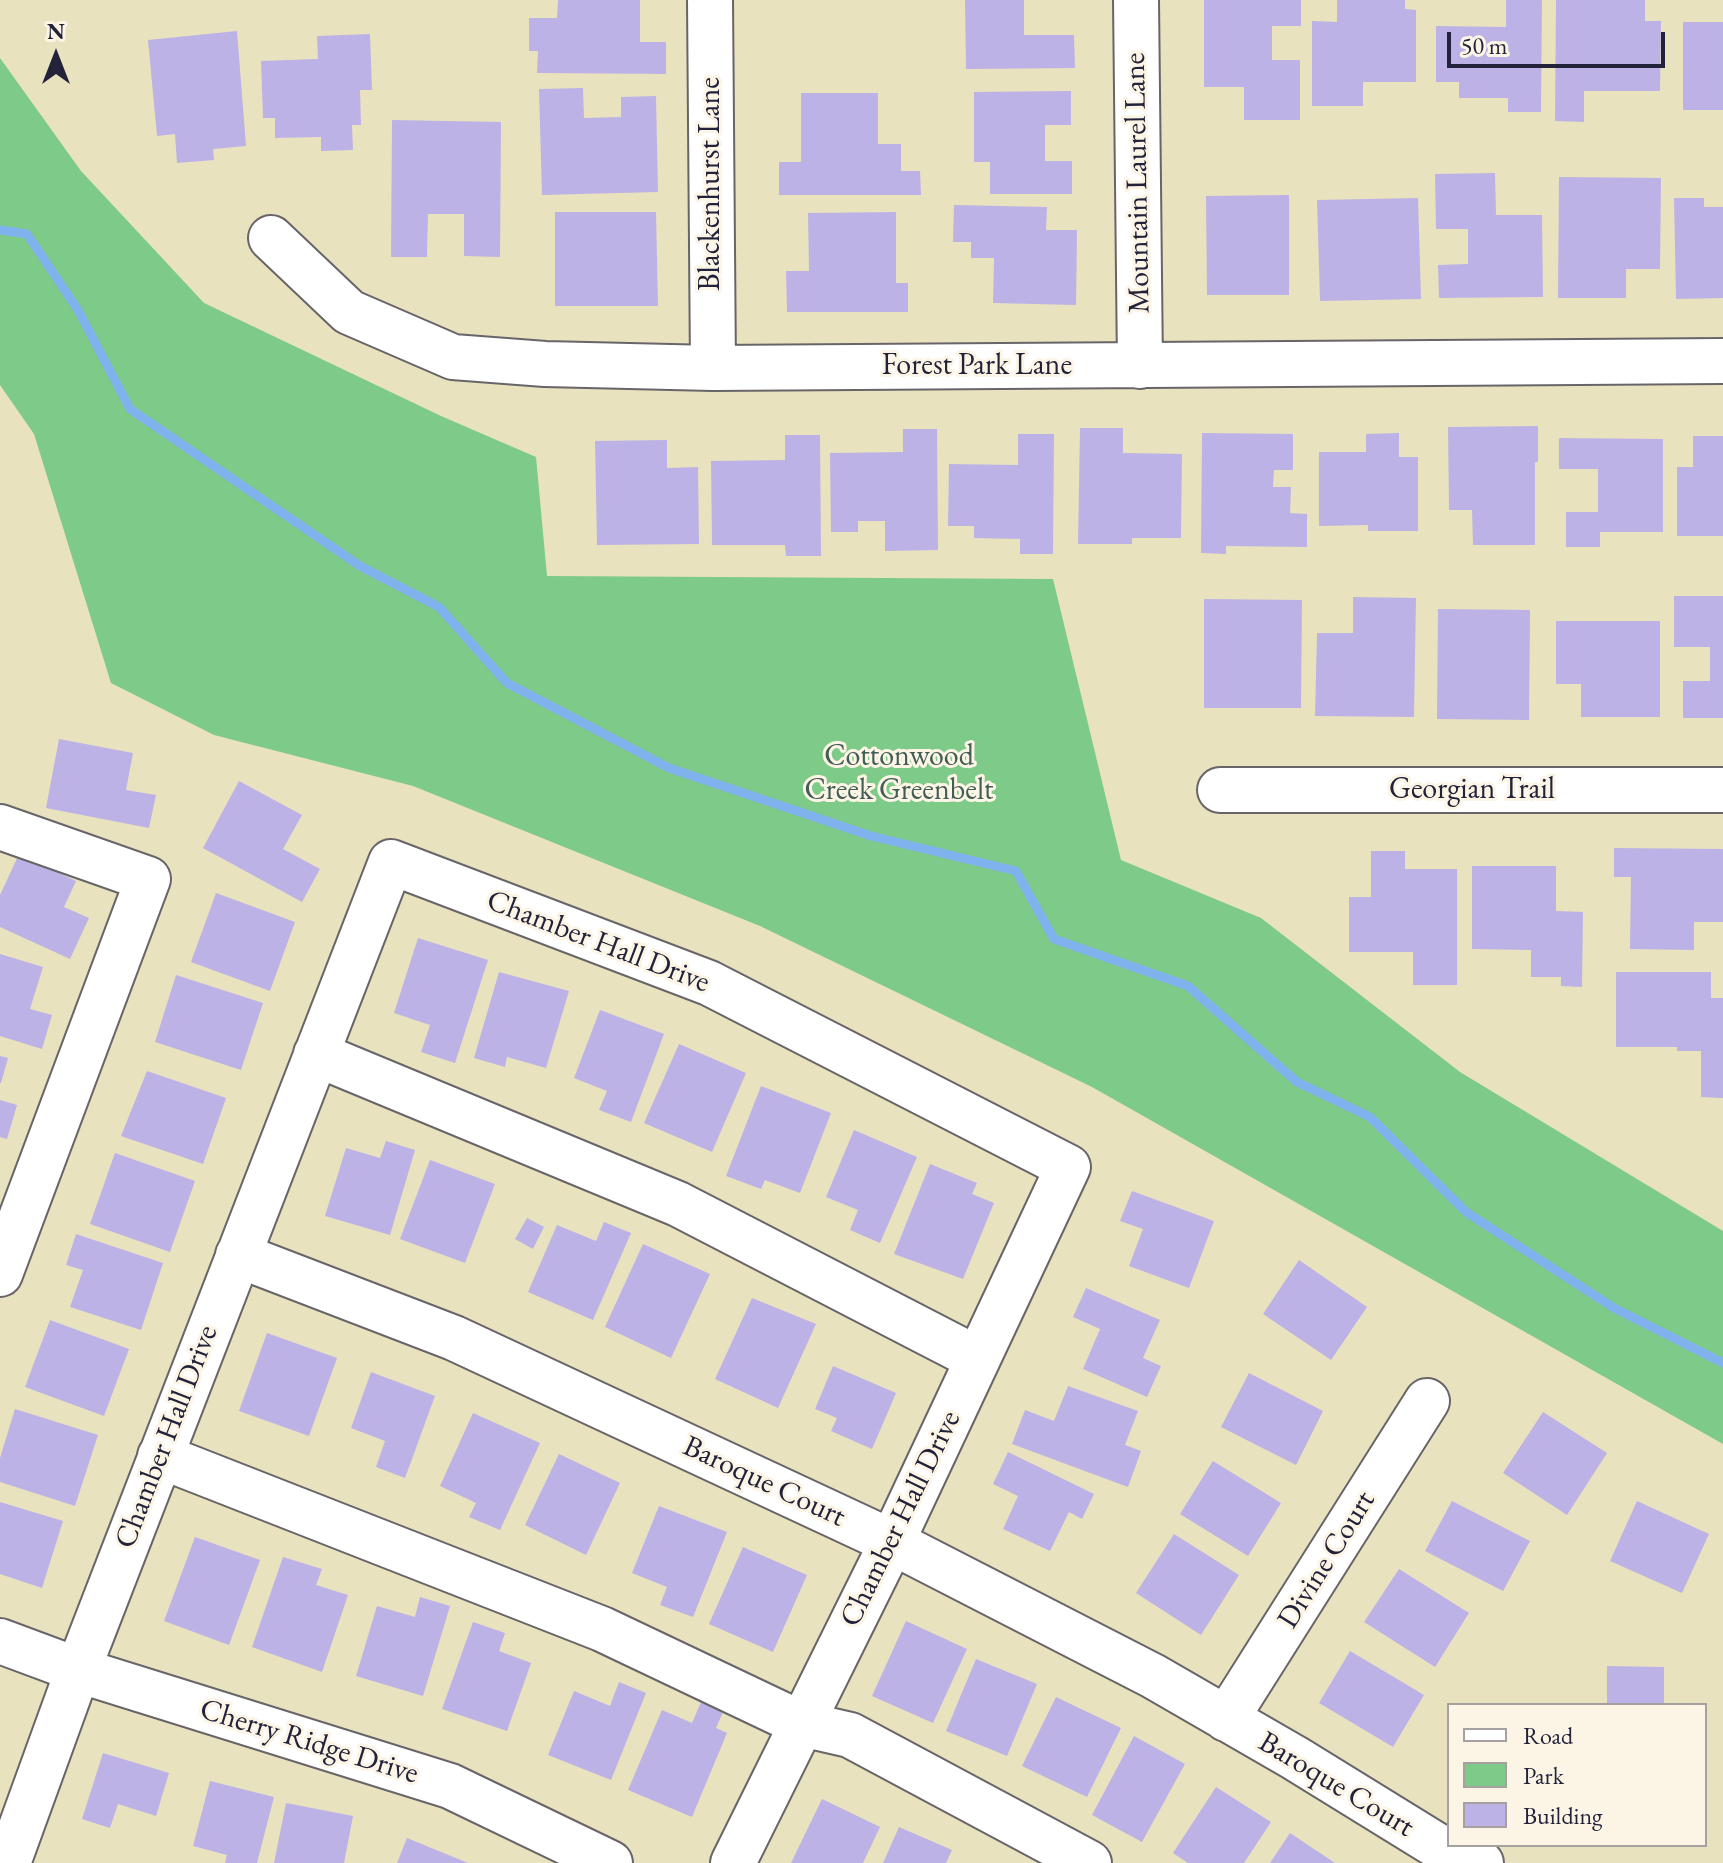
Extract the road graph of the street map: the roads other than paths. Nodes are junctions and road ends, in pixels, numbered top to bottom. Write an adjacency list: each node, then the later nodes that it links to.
1 (710, 0): 6 (street, Blackenhurst Lane)
2 (1136, 0): 5 (street, Mountain Laurel Lane)
3 (271, 238): 6 (street, Forest Park Lane)
4 (1723, 361): 5 (street, Forest Park Lane)
5 (1140, 366): 6 (street, Forest Park Lane)
6 (713, 368)
7 (1220, 790): 8 (street, Georgian Trail)
8 (1723, 790)
9 (0, 827): 12 (street)
10 (316, 1054): 11 (street, Chamber Hall Drive); 13 (street); 13 (street, Chamber Hall Drive)
11 (238, 1255): 15 (street, Chamber Hall Drive); 16 (street, Baroque Court)
12 (0, 1274)
13 (978, 1359): 16 (street, Chamber Hall Drive)
14 (1427, 1401): 19 (street, Divine Court)
15 (160, 1456): 18 (street, Chamber Hall Drive); 20 (street)
16 (892, 1542): 19 (street, Baroque Court); 20 (street, Chamber Hall Drive)
17 (0, 1641): 18 (street, Cherry Ridge Drive)
18 (78, 1670): 21 (street, Chamber Hall Drive); 22 (street, Cherry Ridge Drive)
19 (1226, 1719): 25 (street, Baroque Court)
20 (802, 1724): 23 (street, Chamber Hall Drive); 24 (street)
21 (8, 1863)
22 (610, 1863)
23 (733, 1863)
24 (1089, 1863)
25 (1481, 1863)

